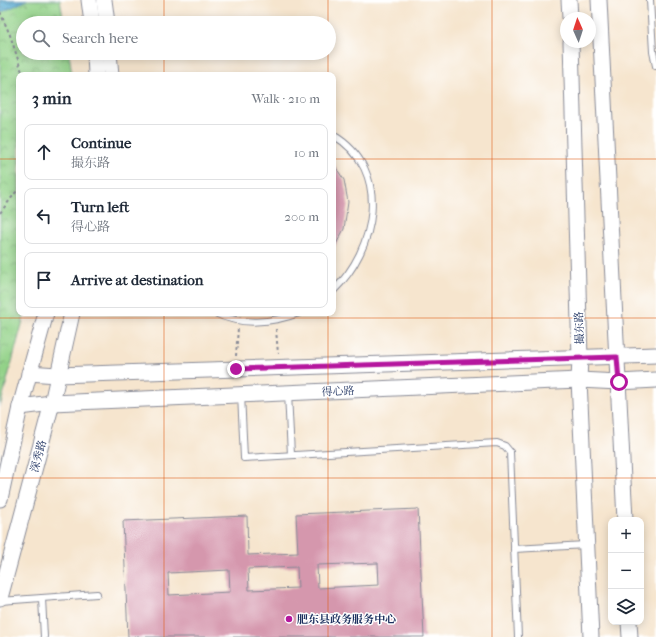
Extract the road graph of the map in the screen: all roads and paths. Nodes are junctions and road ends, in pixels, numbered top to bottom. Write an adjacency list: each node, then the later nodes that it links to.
1 (569, 0): 6 (street)
2 (599, 0): 28 (street)
3 (650, 0): 13 (lane)
4 (105, 3): 7 (street)
5 (0, 12): 9 (path)
6 (570, 12)
7 (106, 16)
8 (571, 48): 29 (street, 撮东路)
9 (16, 54)
10 (18, 60): 14 (path)
11 (96, 60): 15 (street)
12 (110, 60): 16 (street)
13 (656, 66)
14 (22, 72)
15 (96, 72)
16 (111, 72)
17 (336, 137): 20 (lane)
18 (16, 192): 19 (path)
19 (0, 213)
20 (336, 288)
21 (45, 316): 32 (street)
22 (71, 316): 33 (street, 深秀路)
23 (222, 316): 25 (lane)
24 (289, 316): 26 (lane)
25 (238, 320): 26 (lane); 31 (path)
26 (276, 320): 30 (path)
27 (656, 355): 28 (street)
28 (617, 357): 29 (street); 36 (street)
29 (580, 358): 30 (street); 34 (street, 撮东路)
30 (279, 367): 31 (street)
31 (236, 369): 33 (street)
32 (29, 373): 33 (street); 40 (street)
33 (57, 375): 39 (street, 深秀路)
34 (579, 380): 36 (street, 得心路); 37 (street, 得心路); 44 (street, 撮东路)
35 (656, 380): 36 (street, 得心路)
36 (619, 382): 43 (street)
37 (288, 393): 38 (street, 得心路); 41 (lane)
38 (241, 394): 39 (street, 得心路); 41 (lane)
39 (52, 403): 40 (street, 得心路); 48 (street, 深秀路)
40 (20, 407): 42 (street)
41 (291, 455): 45 (lane)
42 (0, 499)
43 (625, 517)
44 (586, 545): 45 (lane); 52 (street, 撮东路)
45 (514, 549): 51 (lane)
46 (97, 594): 47 (lane)
47 (42, 598): 48 (lane); 50 (lane)
48 (0, 600)
49 (629, 625): 53 (street)
50 (44, 637)
51 (518, 637)
52 (591, 637)
53 (630, 637)

